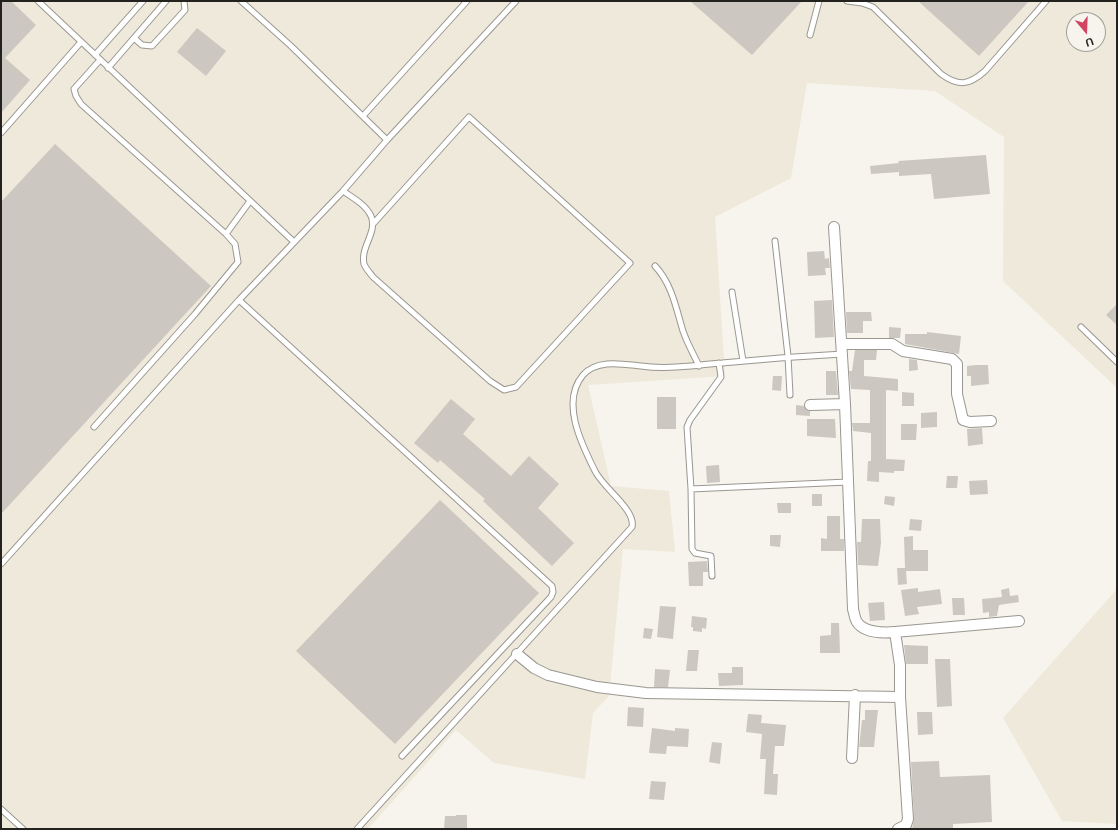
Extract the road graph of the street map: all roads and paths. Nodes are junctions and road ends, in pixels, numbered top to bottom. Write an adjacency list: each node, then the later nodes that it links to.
1 (38, 1): 13 (lane)
2 (143, 1): 14 (lane)
3 (166, 1): 12 (lane)
4 (184, 1): 12 (lane)
5 (240, 1): 17 (lane)
6 (467, 1): 17 (lane)
7 (516, 1): 19 (lane)
8 (819, 1): 11 (lane)
9 (847, 1): 10 (lane)
10 (1046, 1)
11 (810, 35)
12 (134, 38): 16 (lane)
13 (81, 42): 14 (lane); 18 (lane)
14 (95, 55): 15 (lane)
15 (100, 60): 16 (lane); 24 (lane)
16 (108, 68): 21 (lane)
17 (363, 116): 19 (lane)
18 (1, 133)
19 (387, 140): 20 (lane)
20 (343, 190): 22 (lane); 26 (lane)
21 (250, 201): 24 (lane); 26 (lane)
22 (373, 224): 22 (lane)
23 (834, 227): 31 (street)
24 (226, 234): 41 (lane)
25 (775, 241): 32 (lane)
26 (294, 242): 29 (lane)
27 (655, 266): 36 (lane)
28 (732, 292): 33 (lane)
29 (239, 300): 44 (lane); 51 (lane)
30 (1081, 327): 34 (lane)
31 (842, 349): 32 (lane); 38 (street); 40 (street)
32 (788, 356): 33 (lane); 37 (lane)
33 (743, 361): 35 (lane)
34 (1117, 362)
35 (720, 363): 36 (lane); 43 (lane)
36 (699, 366): 48 (lane)
37 (790, 395)
38 (845, 404): 39 (street); 42 (street)
39 (810, 405)
40 (990, 421)
41 (94, 427)
42 (848, 482): 43 (lane); 47 (street)
43 (691, 489): 45 (lane)
44 (1, 564)
45 (712, 576)
46 (1019, 621): 47 (street)
47 (895, 632): 50 (street)
48 (517, 654): 49 (street); 55 (lane)
49 (855, 695): 50 (street); 52 (street)
50 (900, 697): 56 (street)
51 (402, 756)
52 (852, 758)
53 (1, 809): 54 (lane)
54 (23, 829)
55 (357, 829)
56 (898, 829)

